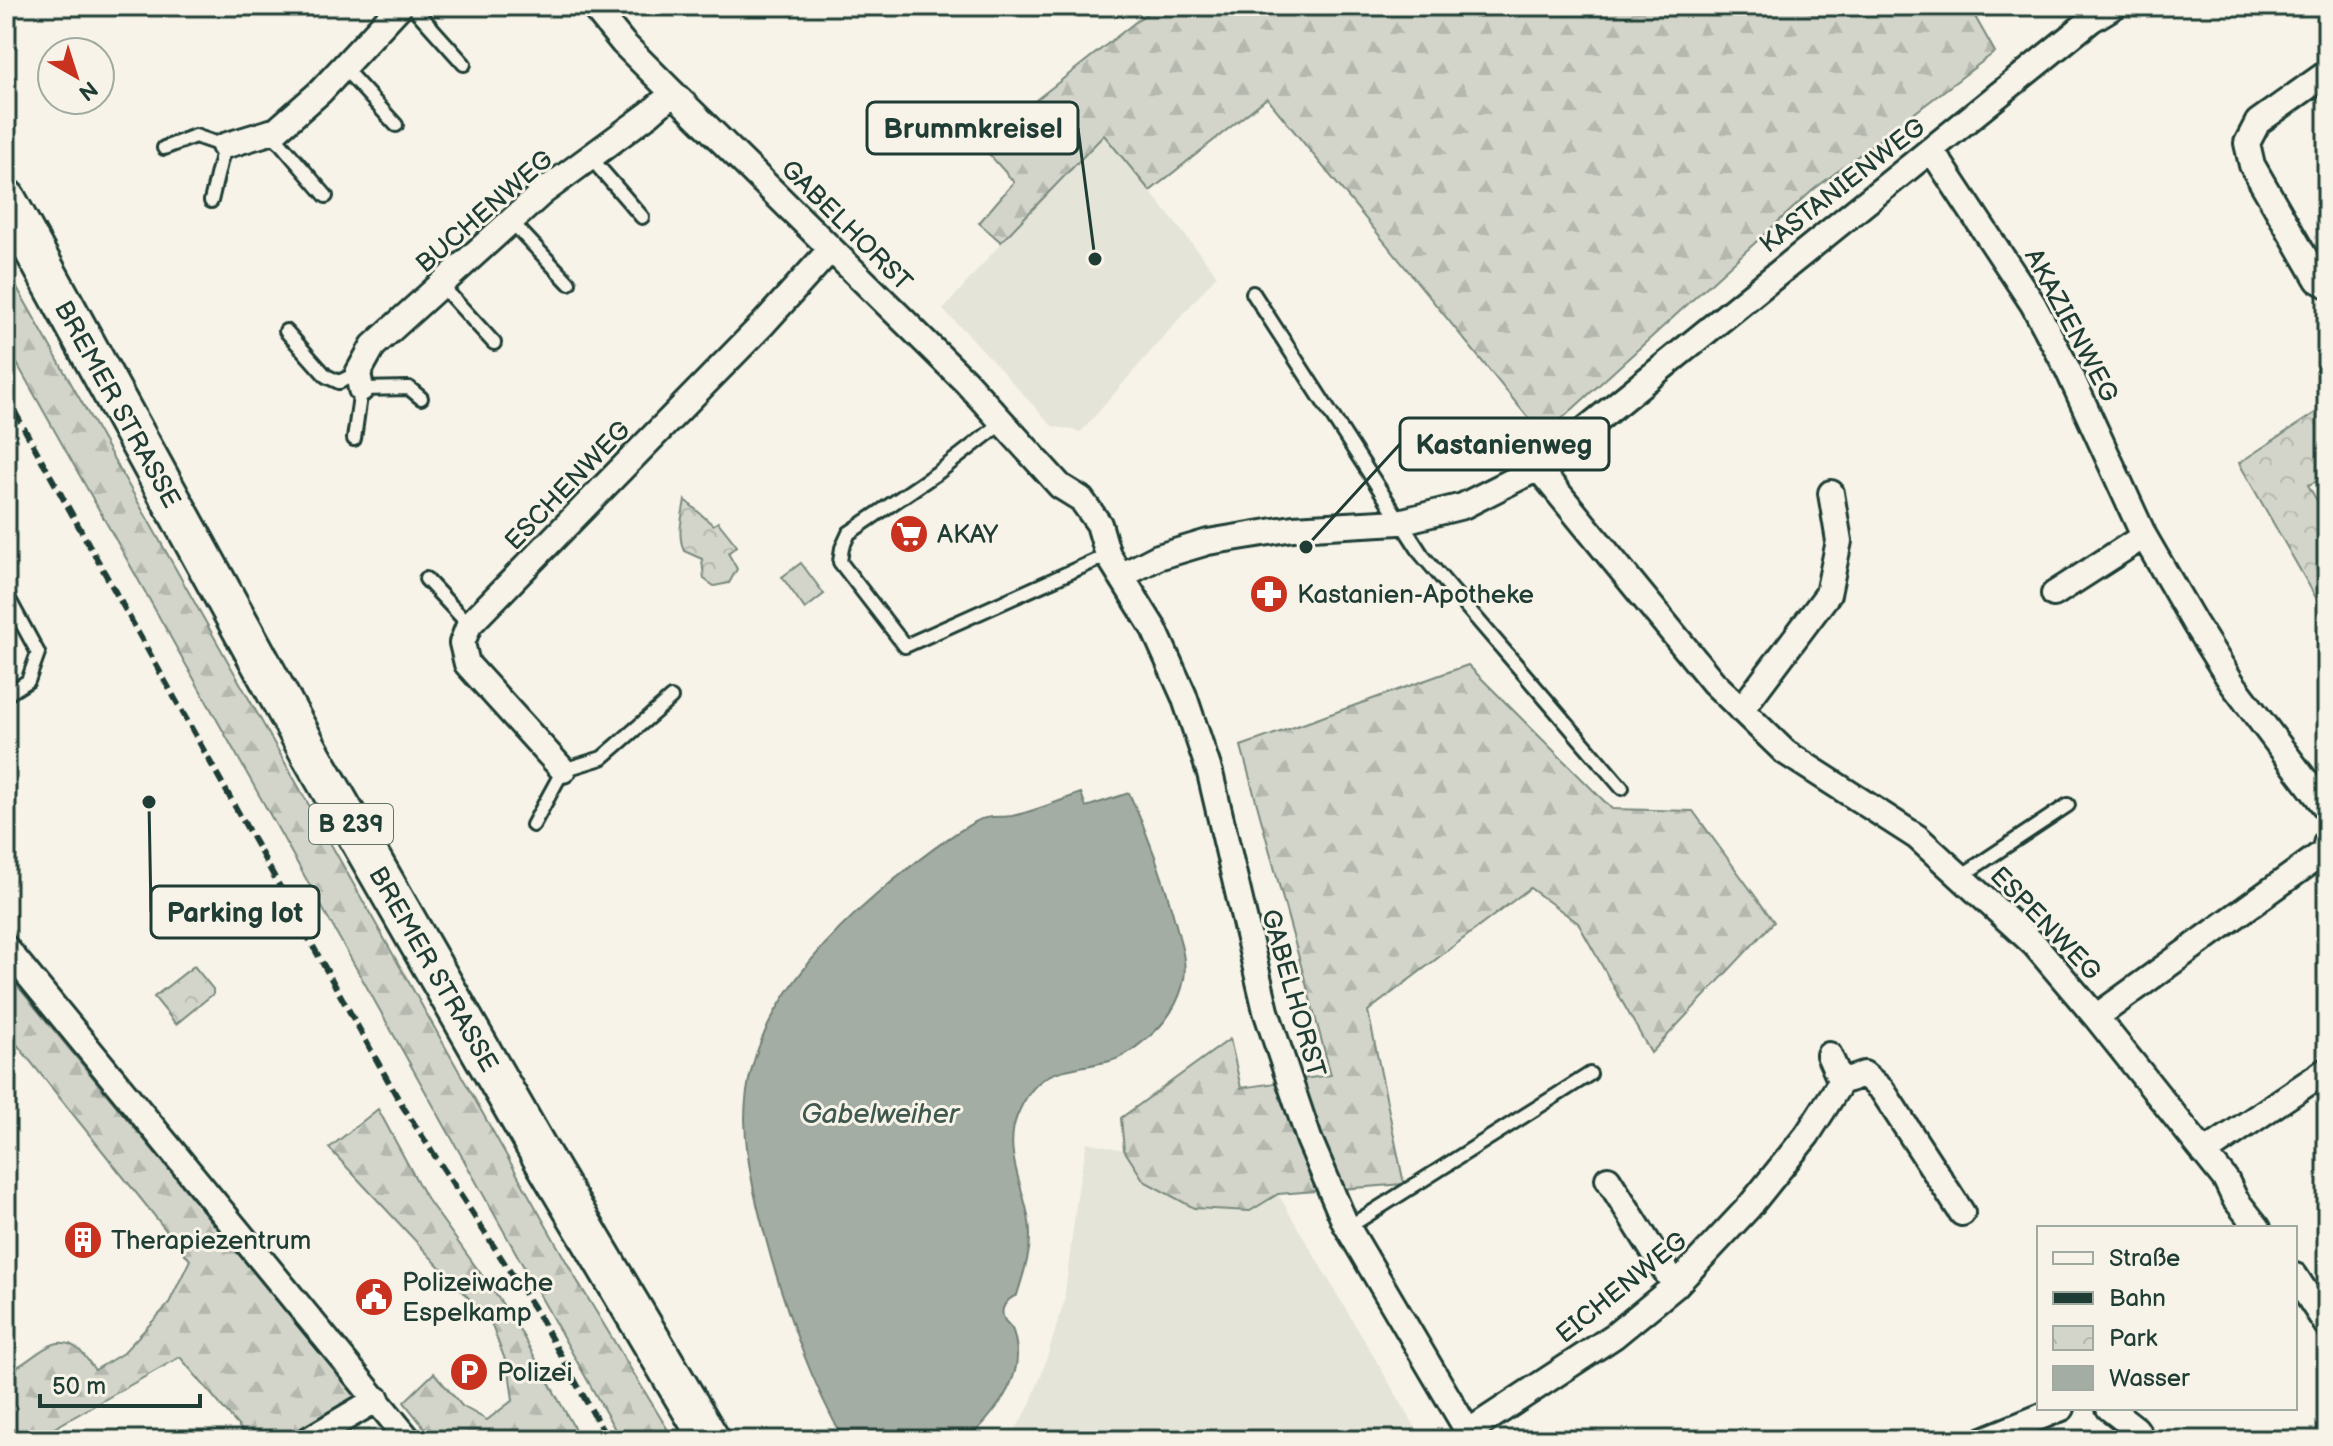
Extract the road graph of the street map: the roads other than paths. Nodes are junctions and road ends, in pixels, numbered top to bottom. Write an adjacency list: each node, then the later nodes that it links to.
1 (400, 6): 6 (street)
2 (412, 6): 5 (lane)
3 (593, 6): 8 (street, GABELHORST)
4 (2114, 6): 13 (street, KASTANIENWEG)
5 (464, 64)
6 (343, 67): 9 (lane); 10 (street)
7 (2327, 73): 23 (street)
8 (673, 93): 14 (street, BUCHENWEG); 20 (street, GABELHORST)
9 (396, 125)
10 (271, 132): 11 (street); 15 (lane)
11 (224, 146): 12 (lane); 17 (lane)
12 (164, 148)
13 (1932, 151): 31 (street, KASTANIENWEG); 34 (street, AKAZIENWEG)
14 (590, 157): 18 (lane); 19 (street, BUCHENWEG)
15 (326, 196)
16 (6, 199): 70 (main road, BREMER STRASSE / B 239)
17 (211, 201)
18 (642, 217)
19 (511, 221): 21 (lane); 22 (street, BUCHENWEG)
20 (831, 249): 29 (street, GABELHORST); 39 (street, ESCHENWEG)
21 (569, 283)
22 (441, 285): 26 (lane); 27 (street, BUCHENWEG)
23 (2327, 285)
24 (1253, 293): 33 (lane)
25 (286, 331): 27 (lane)
26 (494, 343)
27 (360, 381): 28 (lane); 30 (lane)
28 (421, 398)
29 (1003, 422): 35 (street, GABELHORST); 35 (lane)
30 (354, 439)
31 (1538, 468): 33 (street, KASTANIENWEG); 42 (street, ESPENWEG)
32 (1831, 493): 42 (street)
33 (1399, 522): 35 (street, KASTANIENWEG); 44 (lane)
34 (2144, 536): 38 (street); 46 (street, AKAZIENWEG)
35 (1111, 559): 60 (street, GABELHORST)
36 (426, 579): 39 (lane)
37 (6, 594): 40 (lane)
38 (2054, 594)
39 (469, 625): 43 (street)
40 (6, 695)
41 (671, 698): 43 (lane)
42 (1741, 710): 49 (street, ESPENWEG)
43 (563, 770): 47 (lane)
44 (1622, 788)
45 (2068, 805): 49 (lane)
46 (2327, 809)
47 (533, 825)
48 (2327, 841): 51 (street)
49 (1961, 876): 51 (street, ESPENWEG)
50 (6, 948): 64 (street)
51 (2096, 1017): 56 (street, ESPENWEG)
52 (1829, 1055): 55 (street)
53 (2327, 1070): 56 (street)
54 (1590, 1074): 60 (lane)
55 (1841, 1082): 58 (street); 62 (street, EICHENWEG)
56 (2204, 1153): 59 (street, ESPENWEG)
57 (1608, 1179): 62 (street)
58 (1962, 1213)
59 (2256, 1226)
60 (1347, 1228): 67 (street, GABELHORST)
61 (2297, 1279): 63 (street)
62 (1675, 1286): 67 (street, EICHENWEG)
63 (2327, 1325)
64 (377, 1399): 68 (street); 69 (street)
65 (2057, 1410): 71 (street)
66 (2112, 1410): 72 (street)
67 (1470, 1436)
68 (308, 1440)
69 (409, 1440)
70 (710, 1440)
71 (1983, 1440)
72 (2142, 1440)

